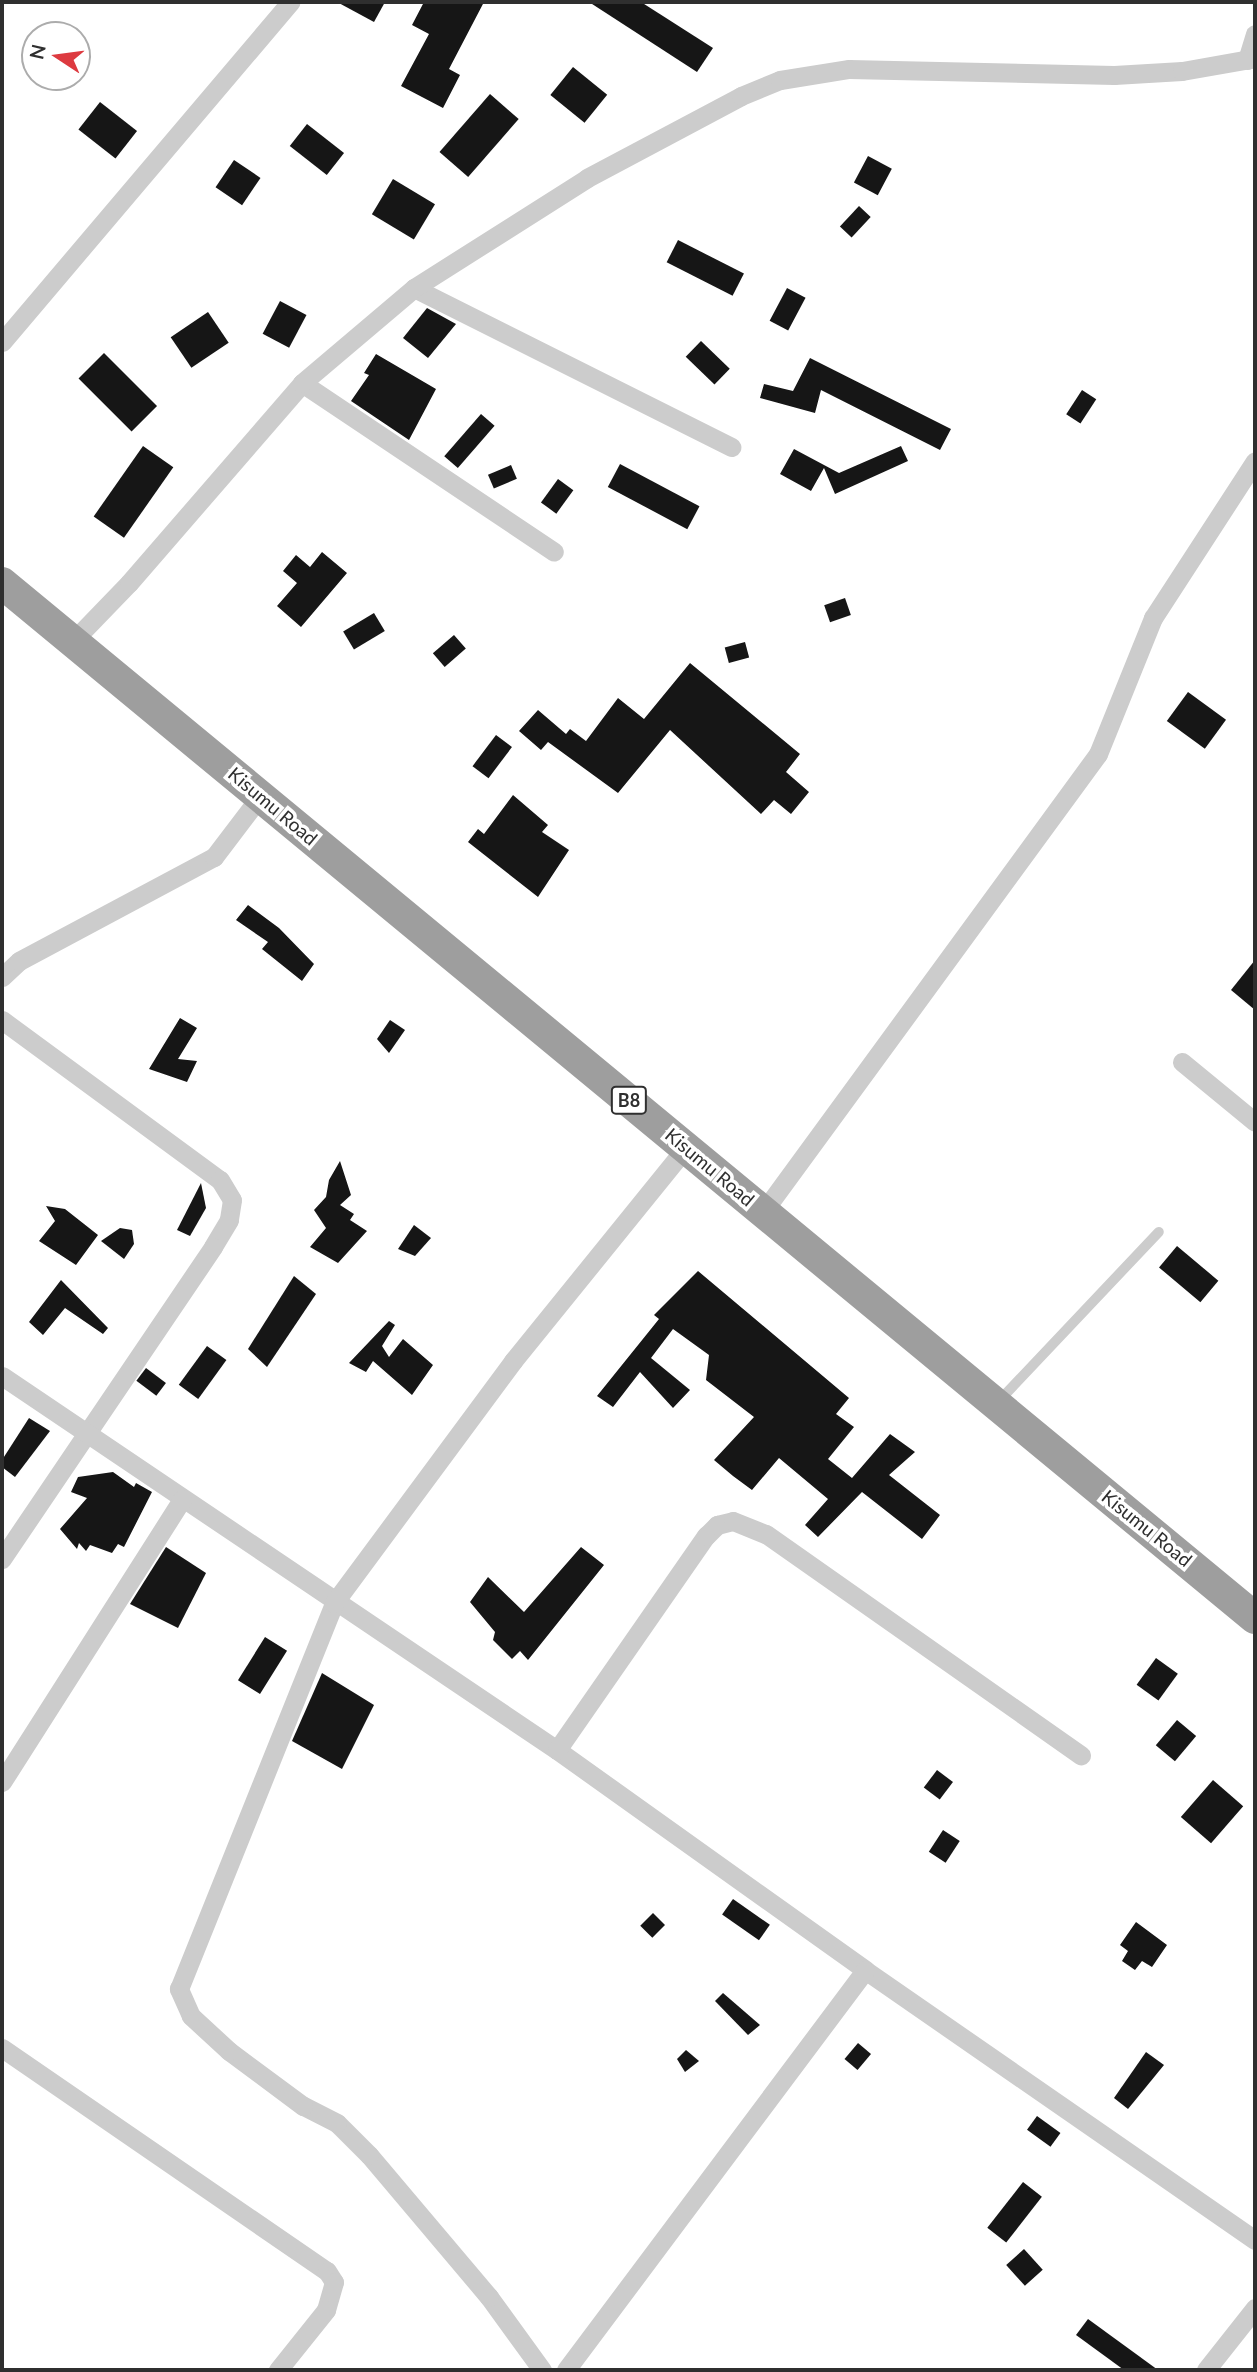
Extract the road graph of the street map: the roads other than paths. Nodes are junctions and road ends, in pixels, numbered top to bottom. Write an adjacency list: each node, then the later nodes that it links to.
1 (290, 2): 5 (street)
2 (1255, 34): 3 (street)
3 (1251, 59): 4 (street)
4 (414, 288): 6 (street); 7 (street)
5 (2, 342)
6 (302, 383): 9 (street); 11 (street)
7 (731, 447)
8 (1255, 461): 18 (street)
9 (554, 552)
10 (2, 583): 11 (highway, Kisumu Road / B8)
11 (72, 642): 12 (highway, Kisumu Road / B8)
12 (261, 795): 13 (street); 17 (highway, Kisumu Road / B8)
13 (2, 976)
14 (2, 1020): 22 (street)
15 (1182, 1062): 16 (street)
16 (1255, 1122)
17 (686, 1147): 18 (highway, Kisumu Road / B8); 25 (street)
18 (763, 1212): 21 (highway, Kisumu Road / B8)
19 (1159, 1232): 21 (lane)
20 (2, 1376): 22 (street)
21 (995, 1405): 26 (highway, Kisumu Road / B8)
22 (85, 1433): 23 (street); 24 (street)
23 (182, 1499): 25 (street); 29 (street)
24 (2, 1559)
25 (334, 1603): 27 (street); 35 (street)
26 (1255, 1618)
27 (557, 1750): 28 (street); 30 (street)
28 (1081, 1755)
29 (2, 1782)
30 (865, 1970): 32 (street); 36 (street)
31 (2, 2048): 34 (street)
32 (1255, 2240)
33 (1255, 2308): 37 (street)
34 (278, 2370)
35 (541, 2370)
36 (566, 2370)
37 (1206, 2370)

